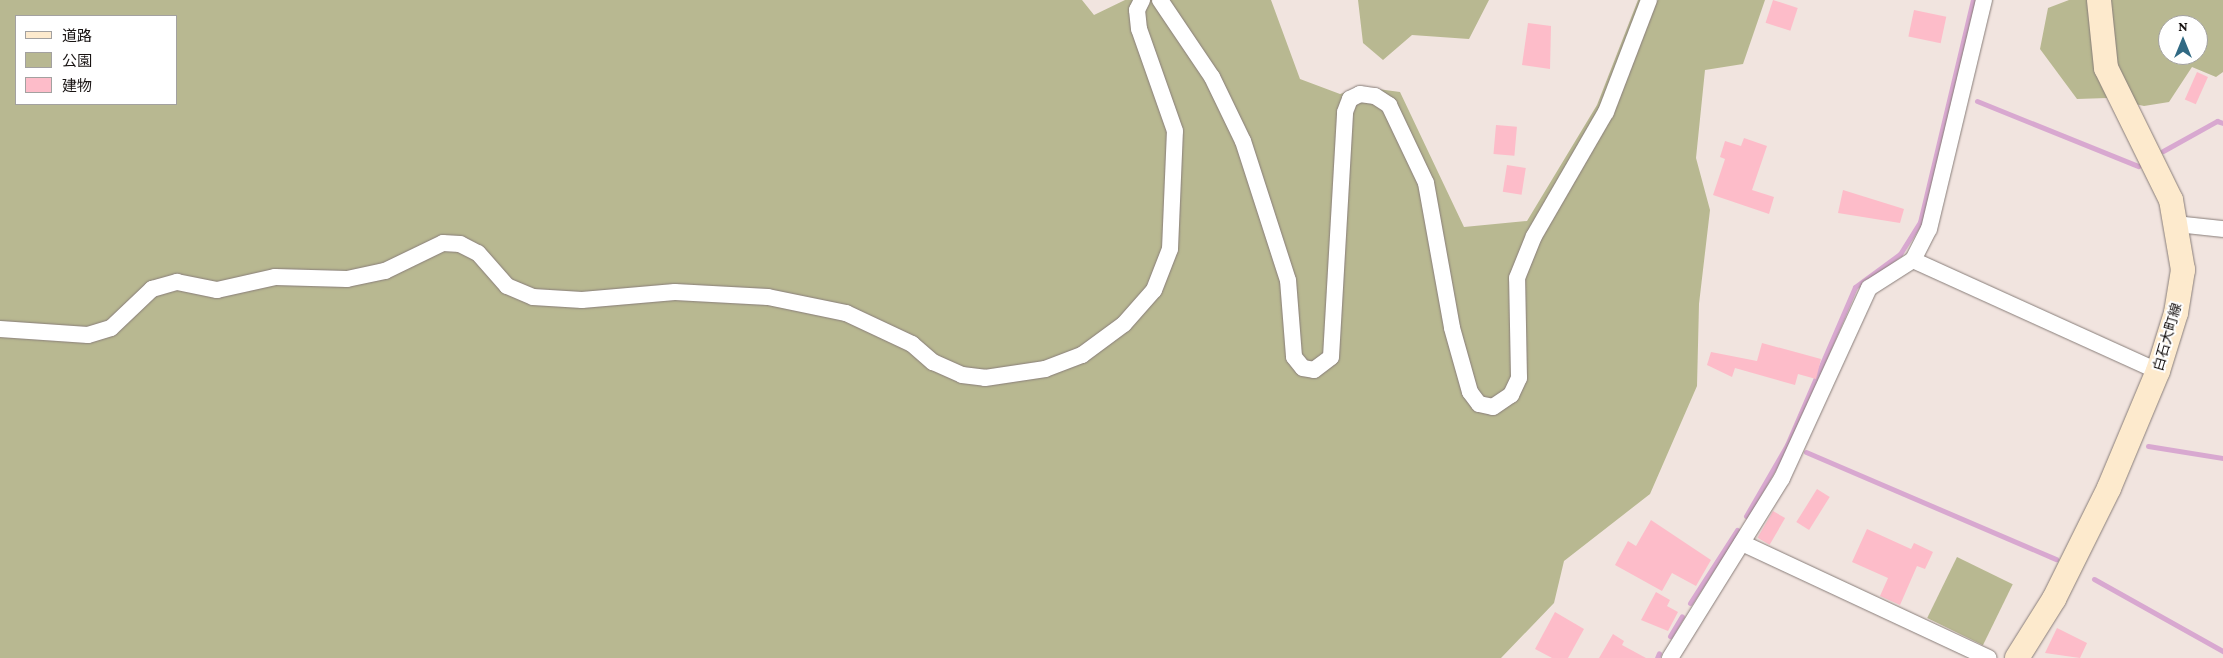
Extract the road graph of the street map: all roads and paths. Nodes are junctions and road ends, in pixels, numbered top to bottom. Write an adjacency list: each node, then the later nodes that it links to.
1 (1142, 0): 9 (street)
2 (1160, 0): 3 (street)
3 (1649, 0)
4 (1984, 0): 8 (street)
5 (2099, 0): 6 (main road, 白石大町線)
6 (2176, 224): 7 (street); 10 (main road, 白石大町線)
7 (2223, 229)
8 (1913, 260): 10 (street); 11 (street)
9 (0, 329)
10 (2158, 372): 14 (main road, 白石大町線)
11 (1742, 543): 12 (street); 13 (street)
12 (1670, 658)
13 (1989, 658)
14 (2017, 658)

